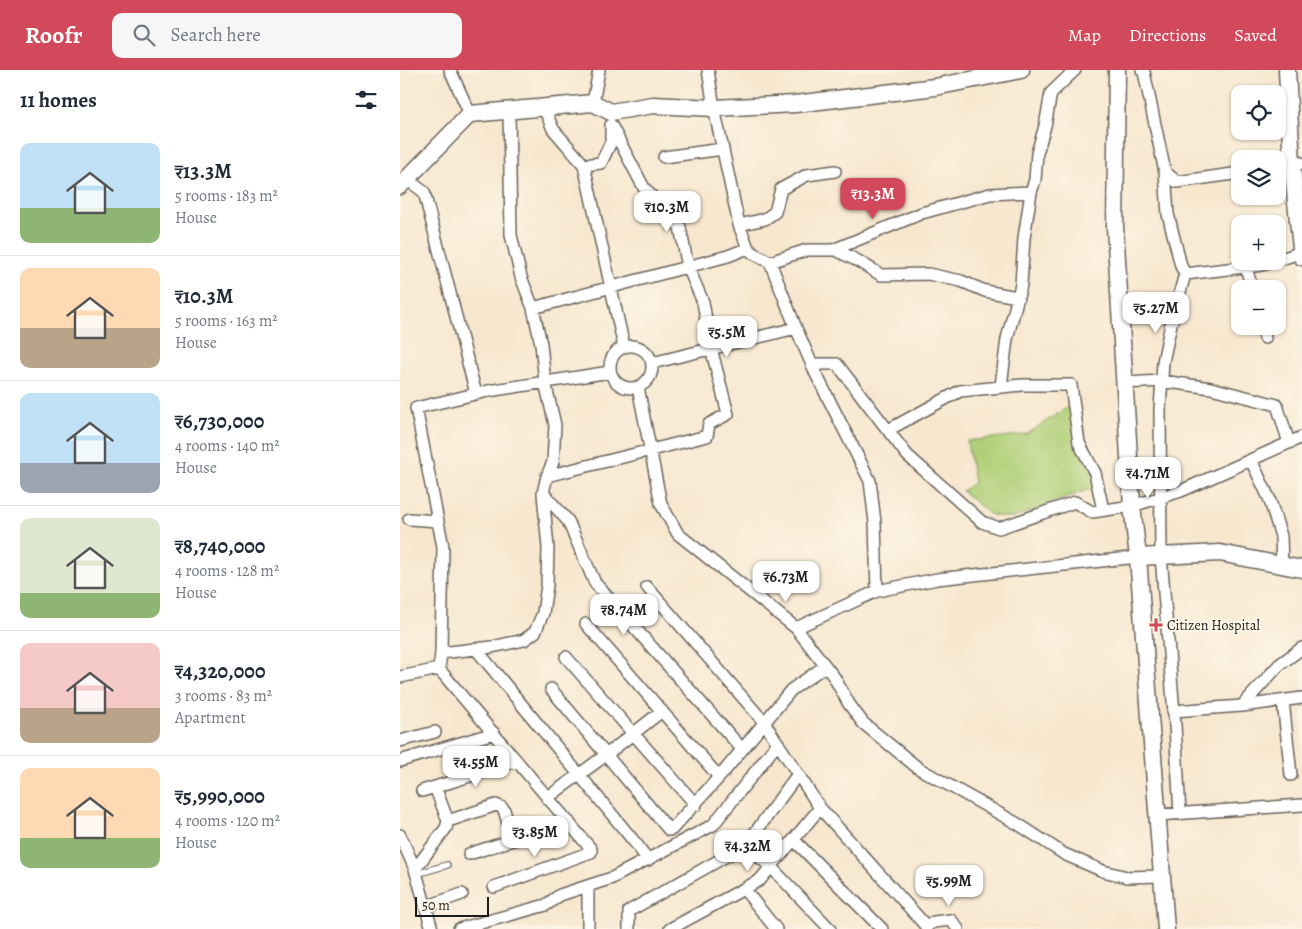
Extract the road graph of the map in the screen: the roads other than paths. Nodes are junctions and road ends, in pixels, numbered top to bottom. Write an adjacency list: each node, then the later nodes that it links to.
1 (450, 70): 13 (street)
2 (599, 70): 9 (street)
3 (708, 70): 11 (street)
4 (1021, 70): 11 (street)
5 (1075, 70): 23 (street)
6 (1117, 70): 46 (street)
7 (1142, 70): 20 (street)
8 (1287, 70): 18 (street)
9 (593, 103): 10 (street); 14 (street)
10 (544, 108): 12 (street); 17 (street)
11 (714, 108): 14 (street); 15 (street)
12 (509, 111): 13 (street); 35 (street)
13 (470, 114): 22 (street)
14 (611, 118): 17 (street); 30 (street)
15 (723, 149): 16 (street); 24 (street)
16 (664, 157)
17 (584, 165): 33 (street)
18 (1291, 165): 27 (street)
19 (835, 172): 24 (street)
20 (1165, 172): 21 (street); 32 (street)
21 (1231, 174)
22 (404, 183): 49 (street)
23 (1031, 192): 26 (street); 34 (street)
24 (739, 225): 25 (street)
25 (748, 248): 29 (street); 30 (street)
26 (833, 250): 29 (street); 34 (street)
27 (1302, 254): 28 (street)
28 (1286, 258)
29 (770, 262): 36 (street)
30 (688, 267): 33 (street); 40 (street)
31 (1231, 269): 32 (street)
32 (1185, 274): 44 (street)
33 (611, 288): 35 (street); 39 (street)
34 (1017, 297): 47 (street)
35 (533, 308): 45 (street)
36 (796, 328): 40 (street); 42 (street)
37 (1265, 335): 38 (street)
38 (1266, 338)
39 (624, 347): 41 (street); 43 (street)
40 (712, 348): 41 (street); 53 (street)
41 (652, 363): 48 (street)
42 (812, 364): 50 (street); 67 (street)
43 (610, 372): 45 (street); 48 (street)
44 (1162, 381): 46 (street); 52 (street); 57 (street)
45 (545, 382): 49 (street); 55 (street)
46 (1125, 383): 58 (street)
47 (1000, 386): 50 (street); 59 (street)
48 (638, 387): 53 (street)
49 (476, 394): 61 (street)
50 (888, 430): 59 (street)
51 (1302, 437): 52 (street)
52 (1290, 443): 54 (street)
53 (650, 450): 55 (street); 69 (street)
54 (1251, 460): 57 (street); 64 (street)
55 (547, 476): 56 (street)
56 (543, 494): 71 (street); 89 (street)
57 (1160, 498): 58 (street); 62 (street)
58 (1132, 506): 59 (street); 63 (street)
59 (1103, 510)
60 (405, 519): 61 (street)
61 (438, 521): 72 (street)
62 (1161, 556): 63 (street); 64 (street); 82 (street)
63 (1138, 557): 67 (street); 104 (street)
64 (1282, 565): 65 (street)
65 (1302, 569)
66 (647, 587): 83 (street)
67 (877, 591): 69 (street)
68 (586, 624): 81 (street)
69 (796, 628): 74 (street)
70 (1302, 648): 80 (street)
71 (476, 649): 72 (street); 95 (street)
72 (441, 653): 75 (street)
73 (566, 657): 86 (street)
74 (825, 666): 83 (street); 116 (street)
75 (439, 669): 76 (street); 85 (street)
76 (400, 677)
77 (551, 689): 90 (street)
78 (1302, 698): 79 (street)
79 (1283, 701): 80 (street); 94 (street)
80 (1242, 706): 82 (street)
81 (662, 711): 86 (street); 96 (street)
82 (1173, 711): 103 (street)
83 (764, 722): 88 (street); 89 (street)
84 (434, 732): 87 (street)
85 (494, 732): 91 (street); 92 (street)
86 (634, 734): 90 (street); 100 (street)
87 (400, 742): 91 (street)
88 (778, 743): 93 (street); 112 (street)
89 (742, 750): 96 (street)
90 (606, 755): 95 (street); 100 (street)
91 (402, 760)
92 (517, 761): 97 (street); 99 (street)
93 (798, 774): 102 (street); 110 (street)
94 (1291, 774)
95 (579, 775): 99 (street); 112 (street)
96 (719, 777): 100 (street)
97 (435, 787): 98 (street); 106 (street)
98 (422, 791)
99 (547, 798): 105 (street)
100 (696, 804)
101 (1302, 805): 103 (street)
102 (820, 808): 109 (street); 124 (street)
103 (1180, 814): 104 (street)
104 (1157, 815): 116 (street)
105 (568, 822): 108 (street); 117 (street)
106 (447, 825): 108 (street); 115 (street)
107 (400, 835): 115 (street)
108 (513, 840): 111 (street)
109 (794, 840): 114 (street); 133 (street)
110 (746, 846): 114 (street); 128 (street)
111 (469, 854)
112 (648, 860): 118 (street)
113 (447, 865): 115 (lane)
114 (771, 867): 119 (street); 122 (street)
115 (416, 872): 121 (street)
116 (1162, 876): 135 (street)
117 (494, 887)
118 (588, 887): 126 (street); 127 (street)
119 (744, 889): 123 (street); 130 (street)
120 (462, 894): 121 (street)
121 (426, 906): 125 (street)
122 (819, 918): 131 (street); 132 (street)
123 (687, 925): 129 (street)
124 (926, 928): 134 (street)
125 (432, 929)
126 (460, 929)
127 (588, 929)
128 (629, 929)
129 (670, 929)
130 (776, 929)
131 (815, 929)
132 (830, 929)
133 (882, 929)
134 (958, 929)
135 (1166, 929)

